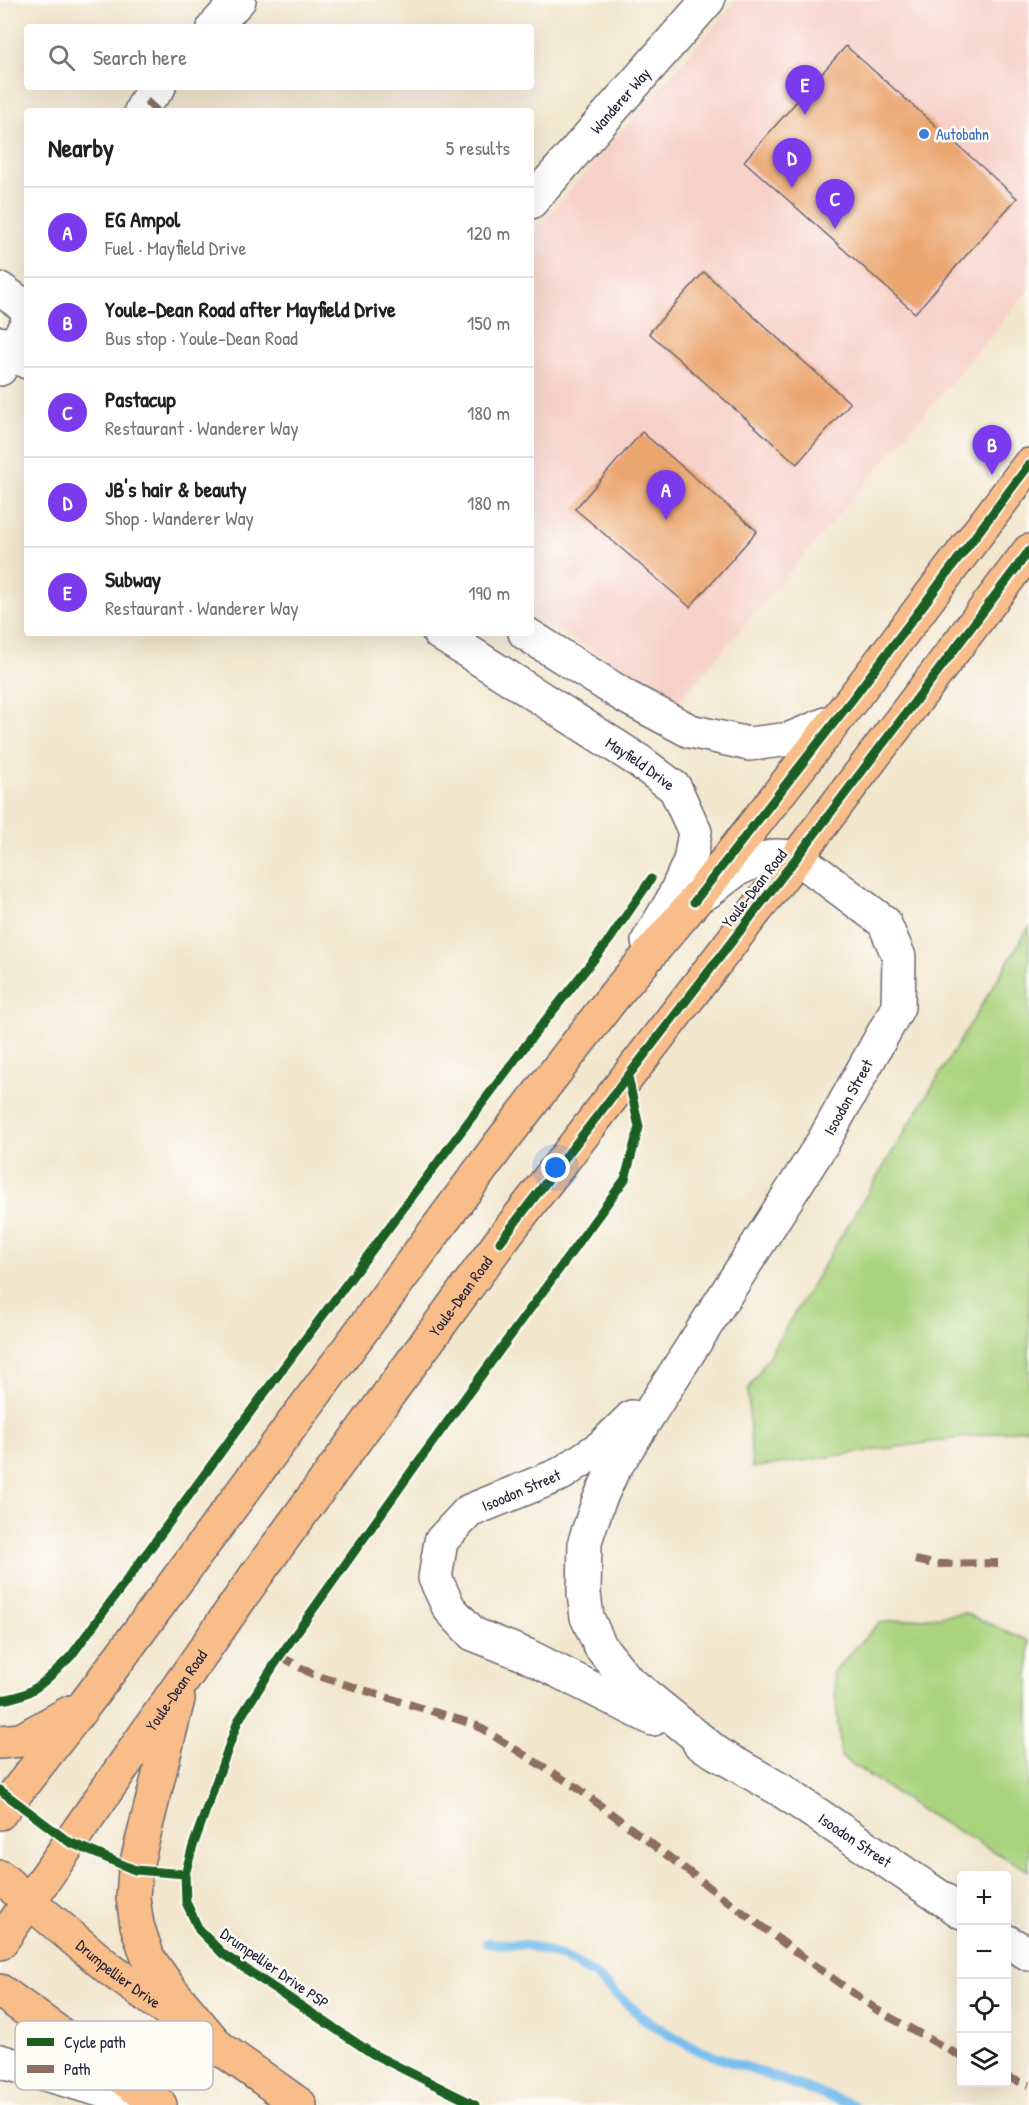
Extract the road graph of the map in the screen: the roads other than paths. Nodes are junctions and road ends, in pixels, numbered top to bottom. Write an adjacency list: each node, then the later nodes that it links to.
1 (239, 0): 3 (street)
2 (708, 0): 4 (street, Wanderer Way)
3 (217, 24)
4 (534, 199)
5 (0, 290): 6 (street)
6 (24, 306)
7 (1029, 465): 11 (main road)
8 (1029, 550): 12 (main road, Youle-Dean Road)
9 (444, 636): 14 (street, Mayfield Drive)
10 (530, 636): 11 (street)
11 (836, 720): 13 (main road)
12 (797, 857): 13 (street); 15 (street, Isoodon Street); 16 (main road, Youle-Dean Road)
13 (694, 902): 14 (main road)
14 (614, 996): 17 (main road)
15 (691, 1351): 19 (street, Isoodon Street); 19 (street, Isoodon Street)
16 (182, 1680): 22 (main road, Youle-Dean Road); 30 (main road)
17 (86, 1703): 18 (main road); 20 (main road)
18 (0, 1742)
19 (718, 1754): 23 (street, Isoodon Street)
20 (0, 1813)
21 (0, 1877): 22 (main road, Drumpellier Drive)
22 (29, 1900): 24 (main road, Youle-Dean Road); 29 (main road, Drumpellier Drive)
23 (957, 1909)
24 (0, 1942)
25 (1011, 1944): 26 (street)
26 (1029, 1954)
27 (0, 1991): 28 (main road)
28 (42, 2021)
29 (181, 2021)
30 (197, 2021)
31 (213, 2040): 33 (main road)
32 (213, 2044): 33 (main road, Drumpellier Drive)
33 (222, 2051): 40 (main road, Drumpellier Drive)
34 (0, 2061): 35 (street)
35 (15, 2065)
36 (100, 2090): 38 (street)
37 (138, 2090): 39 (main road)
38 (152, 2105)
39 (159, 2105)
40 (300, 2105)

